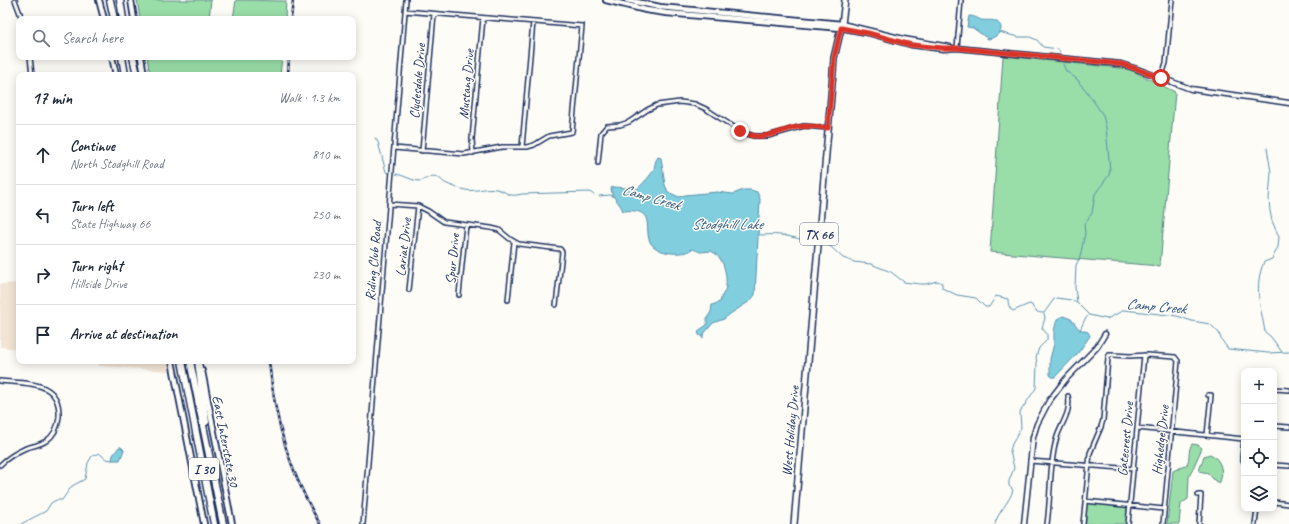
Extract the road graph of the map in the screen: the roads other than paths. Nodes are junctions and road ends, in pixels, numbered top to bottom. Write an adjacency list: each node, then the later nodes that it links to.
1 (15, 0): 14 (street)
2 (99, 0): 15 (main road)
3 (110, 0): 16 (highway)
4 (120, 0): 17 (highway)
5 (131, 0): 18 (main road)
6 (406, 0): 12 (street, Riding Club Road)
7 (606, 0): 21 (main road)
8 (626, 0): 21 (main road)
9 (845, 0): 21 (main road, TX 66)
10 (961, 0): 22 (street)
11 (1172, 0): 35 (street)
12 (404, 11): 13 (street); 39 (street, Riding Club Road)
13 (434, 14): 19 (street); 40 (street, Clydesdale Drive)
14 (21, 16)
15 (103, 16)
16 (113, 16)
17 (123, 16)
18 (134, 16)
19 (483, 18): 20 (street); 41 (street, Mustang Drive)
20 (532, 22): 38 (street); 38 (street)
21 (842, 26): 22 (street); 37 (main road, TX 66)
22 (957, 48): 35 (street)
23 (30, 60): 29 (street)
24 (113, 60): 30 (main road)
25 (120, 60): 31 (highway)
26 (121, 60): 32 (highway)
27 (133, 60): 33 (highway)
28 (142, 60): 34 (main road)
29 (32, 72)
30 (115, 72)
31 (121, 72)
32 (124, 72)
33 (135, 72)
34 (144, 72)
35 (1161, 78): 36 (street)
36 (1289, 103)
37 (828, 128): 42 (street); 91 (main road, West Holiday Drive / TX 66)
38 (522, 147): 41 (street)
39 (394, 148): 40 (street); 43 (street, Riding Club Road)
40 (422, 151): 41 (street)
41 (473, 153)
42 (598, 163)
43 (389, 204): 44 (street); 90 (street, Riding Club Road)
44 (418, 206): 45 (street); 47 (street, Lariat Drive)
45 (466, 225): 46 (street); 48 (street, Spur Drive)
46 (514, 242): 49 (street); 50 (street)
47 (410, 290)
48 (459, 295)
49 (508, 300)
50 (556, 305)
51 (1105, 334): 72 (street)
52 (1144, 355): 66 (street, Gatecrest Drive); 68 (street, Highedge Drive); 76 (street)
53 (173, 364): 86 (main road)
54 (180, 364): 64 (highway)
55 (183, 364): 64 (highway, I 30)
56 (191, 364): 71 (highway, I 30)
57 (199, 364): 71 (highway)
58 (200, 364): 89 (main road, East Interstate 30)
59 (0, 382): 74 (street)
60 (1277, 389): 61 (street)
61 (1289, 390)
62 (1208, 395): 69 (street)
63 (1068, 396): 73 (street)
64 (193, 414): 87 (highway, I 30)
65 (1277, 426): 67 (street)
66 (1137, 428): 68 (street); 78 (street, Gatecrest Drive)
67 (1289, 428)
68 (1172, 432): 69 (street); 84 (street, Highedge Drive)
69 (1207, 435): 70 (street)
70 (1241, 439)
71 (207, 449): 88 (highway, I 30)
72 (1030, 460): 73 (street); 92 (street)
73 (1053, 463): 76 (street); 93 (street)
74 (0, 465)
75 (1277, 465): 77 (street)
76 (1088, 466): 78 (street); 80 (street)
77 (1289, 466)
78 (1134, 469): 83 (street, Gatecrest Drive)
79 (1198, 495): 97 (street)
80 (1085, 501): 83 (street); 94 (street)
81 (1277, 502): 82 (street)
82 (1289, 504)
83 (1130, 505): 84 (street); 95 (street, Gatecrest Drive)
84 (1164, 509): 96 (street, Highedge Drive)
85 (1257, 512): 98 (street)
86 (204, 524)
87 (214, 524)
88 (223, 524)
89 (232, 524)
90 (363, 524)
91 (794, 524)
92 (1024, 524)
93 (1047, 524)
94 (1083, 524)
95 (1128, 524)
96 (1163, 524)
97 (1199, 524)
98 (1256, 524)

